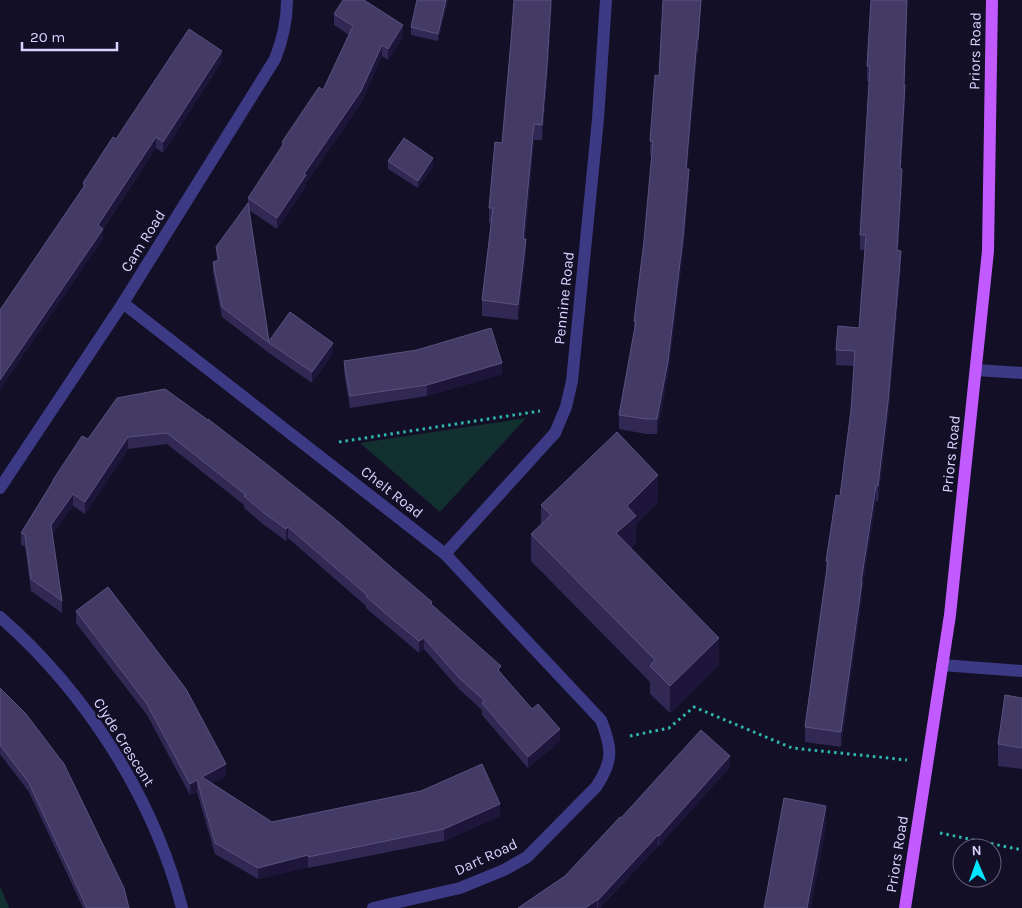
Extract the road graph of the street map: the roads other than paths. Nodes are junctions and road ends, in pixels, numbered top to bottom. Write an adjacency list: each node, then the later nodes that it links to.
1 (287, 0): 4 (street, Cam Road)
2 (606, 0): 8 (street, Pennine Road)
3 (992, 0): 5 (main road, Priors Road)
4 (123, 303): 7 (street, Cam Road); 8 (street, Chelt Road)
5 (976, 370): 6 (street); 10 (main road, Priors Road)
6 (1022, 373)
7 (0, 488)
8 (445, 554): 12 (street, Chelt Road)
9 (0, 617): 13 (street, Clyde Crescent)
10 (942, 665): 11 (street); 15 (main road, Priors Road)
11 (1022, 672)
12 (609, 740): 14 (street, Dart Road)
13 (182, 908)
14 (373, 908)
15 (905, 908)

